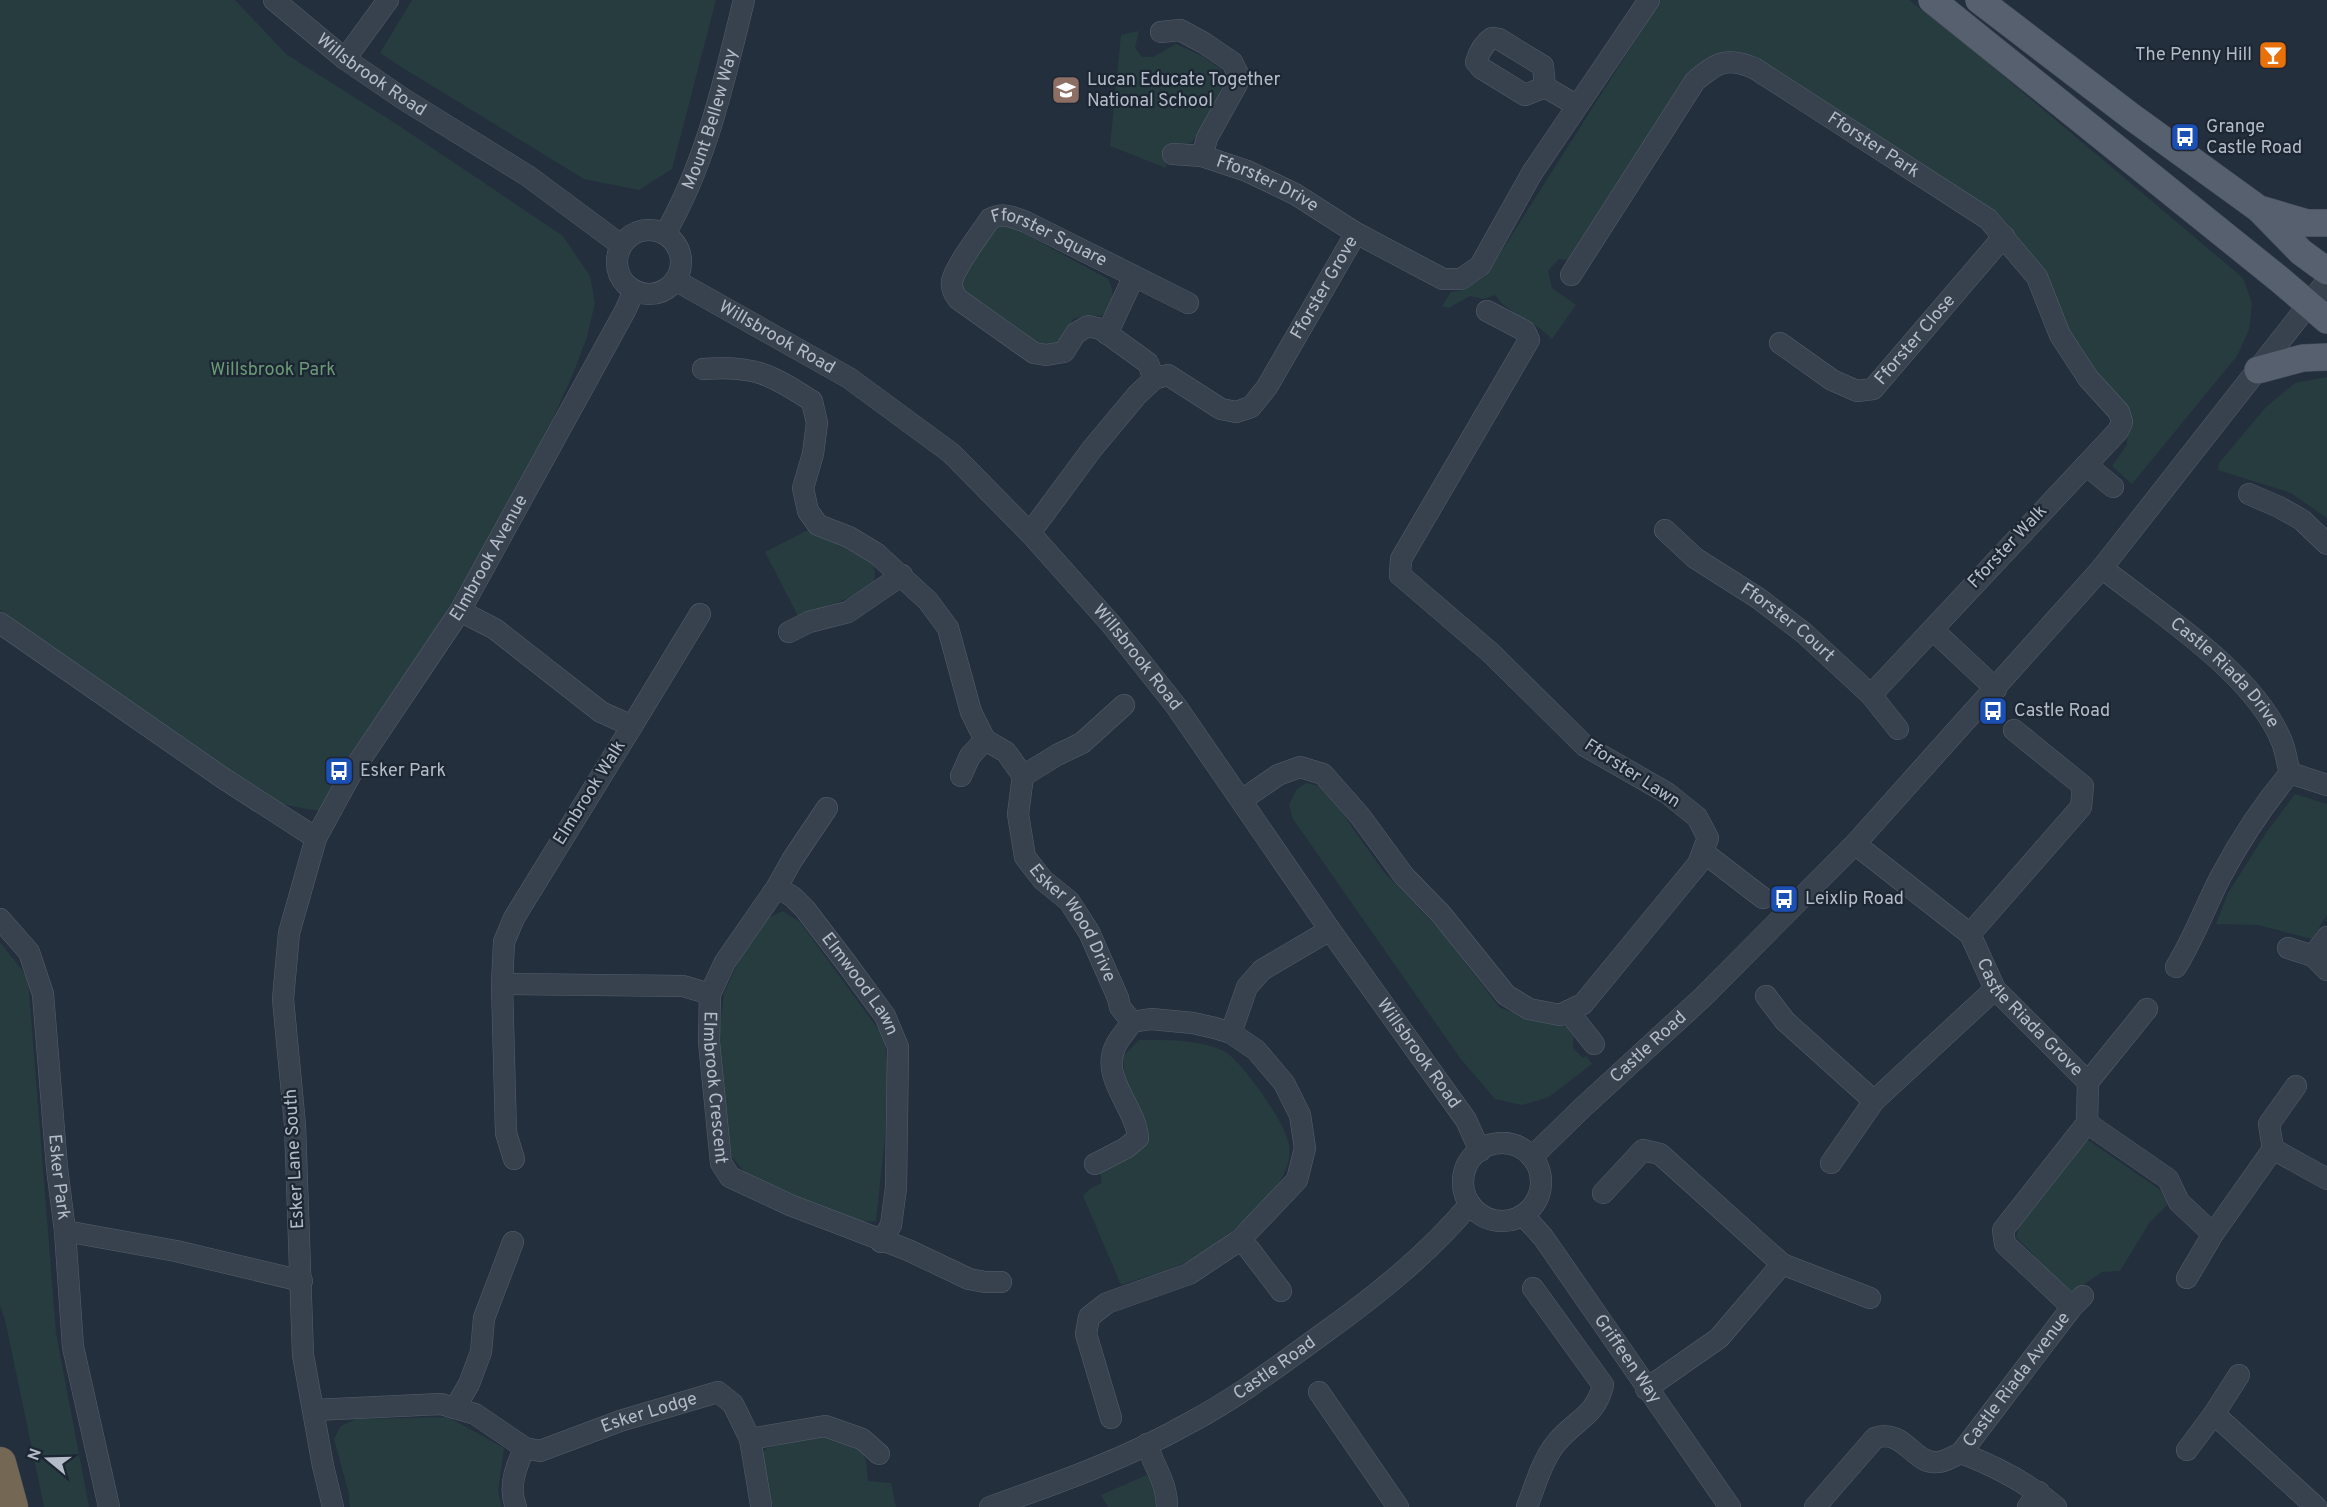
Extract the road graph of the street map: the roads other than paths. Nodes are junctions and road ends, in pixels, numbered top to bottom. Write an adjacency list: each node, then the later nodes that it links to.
1 (274, 0): 8 (street, Willsbrook Road)
2 (388, 0): 8 (street)
3 (744, 0): 16 (street, Mount Bellew Way)
4 (1649, 0): 10 (street, Fforster Grove)
5 (1932, 0): 27 (main road)
6 (1979, 0): 13 (main road)
7 (1161, 32): 12 (street)
8 (345, 59): 18 (street, Willsbrook Road)
9 (1545, 87): 10 (street)
10 (1576, 105): 15 (street, Fforster Grove)
11 (1173, 154): 12 (street, Fforster Drive)
12 (1202, 156): 15 (street, Fforster Drive)
13 (2259, 208): 14 (main road); 19 (main road)
14 (2327, 223)
15 (1356, 233): 33 (street, Fforster Grove)
16 (665, 234): 18 (street); 22 (street)
17 (2004, 236): 20 (street, Fforster Park); 29 (street, Fforster Close); 34 (street, Fforster Park)
18 (621, 245): 24 (street)
19 (2327, 271)
20 (1571, 275)
21 (1134, 276): 25 (street, Fforster Square); 28 (street); 28 (street, Fforster Square)
22 (675, 280): 24 (street); 38 (street, Willsbrook Road)
23 (2327, 281): 27 (street, Castle Road)
24 (634, 291): 42 (street, Elmbrook Avenue)
25 (1188, 303)
26 (1487, 311): 63 (street, Fforster Lawn)
27 (2318, 312): 32 (street, Castle Road)
28 (1107, 334): 33 (street, Fforster Square)
29 (1780, 343)
30 (2327, 357): 32 (main road)
31 (703, 369): 41 (street)
32 (2258, 370): 40 (street, Castle Road)
33 (1154, 379): 38 (street)
34 (2086, 465): 35 (street); 45 (street, Fforster Walk)
35 (2113, 487)
36 (2249, 494): 39 (street)
37 (1665, 530): 48 (street, Fforster Court)
38 (1030, 534): 58 (street, Willsbrook Road)
39 (2327, 544)
40 (2102, 568): 47 (street, Castle Road); 54 (street, Castle Riada Drive)
41 (902, 576): 46 (street); 53 (street)
42 (460, 611): 50 (street, Elmbrook Walk); 60 (street, Elmbrook Avenue)
43 (700, 614): 50 (street)
44 (0, 623): 61 (street)
45 (1933, 630): 47 (street); 48 (street, Fforster Walk)
46 (789, 632)
47 (1996, 689): 62 (street, Castle Road)
48 (1871, 695): 51 (street, Fforster Court)
49 (1124, 705): 56 (street)
50 (632, 726): 73 (street, Elmbrook Walk)
51 (1899, 729)
52 (2014, 730): 68 (street)
53 (985, 740): 55 (street); 56 (street)
54 (2290, 773): 57 (street); 72 (street)
55 (961, 776)
56 (1023, 776): 79 (street, Esker Wood Drive)
57 (2327, 785)
58 (1242, 800): 67 (street, Willsbrook Road); 78 (street)
59 (827, 808): 64 (street, Elmbrook Crescent)
60 (328, 816): 61 (street, Esker Lane South)
61 (316, 838): 103 (street, Esker Lane South)
62 (1856, 844): 68 (street, Castle Riada Grove); 88 (street, Castle Road)
63 (1703, 852): 65 (street); 78 (street)
64 (777, 887): 75 (street, Elmbrook Crescent); 100 (street, Elmwood Lawn)
65 (1763, 898)
66 (0, 919): 96 (street, Esker Park)
67 (1330, 930): 80 (street); 87 (street, Willsbrook Road)
68 (1970, 934): 74 (street, Castle Riada Grove)
69 (2327, 937): 71 (street)
70 (2288, 948): 71 (street)
71 (2320, 963)
72 (2176, 967)
73 (502, 984): 75 (street); 89 (street, Elmbrook Walk)
74 (1995, 989): 82 (street, Castle Riada Grove); 84 (street)
75 (710, 994): 100 (street, Elmbrook Crescent)
76 (1766, 996): 84 (street)
77 (2147, 1009): 82 (street)
78 (1568, 1011): 81 (street)
79 (1132, 1022): 80 (street); 91 (street)
80 (1231, 1033): 98 (street)
81 (1594, 1044)
82 (2088, 1082): 85 (street, Castle Riada Grove)
83 (2296, 1086): 86 (street)
84 (1874, 1101): 90 (street)
85 (2087, 1123): 97 (street); 119 (street, Castle Riada Avenue)
86 (2273, 1149): 92 (street); 97 (street)
87 (1480, 1151): 88 (street); 94 (street)
88 (1532, 1157): 95 (street)
89 (514, 1160)
90 (1831, 1163)
91 (1095, 1164)
92 (2327, 1179)
93 (1603, 1193): 101 (street)
94 (1470, 1204): 95 (street); 116 (street, Castle Road)
95 (1523, 1215): 109 (street, Griffeen Way)
96 (65, 1231): 103 (street, Esker Park); 125 (street, Esker Park)
97 (2213, 1234): 102 (street)
98 (1240, 1240): 106 (street); 114 (street)
99 (513, 1242): 111 (street)
100 (881, 1242): 104 (street, Elmbrook Crescent)
101 (1782, 1264): 107 (street); 109 (street)
102 (2187, 1278)
103 (302, 1281): 112 (street, Esker Lane South)
104 (1001, 1282)
105 (1533, 1288): 131 (street)
106 (1281, 1291)
107 (1870, 1298)
108 (2239, 1375): 113 (street)
109 (1646, 1389): 132 (street, Griffeen Way)
110 (1319, 1392): 130 (street)
111 (455, 1408): 112 (street); 117 (street)
112 (314, 1410): 126 (street, Esker Lane South)
113 (2214, 1414): 118 (street); 135 (street)
114 (1111, 1418)
115 (750, 1439): 117 (street, Esker Lodge); 120 (street); 123 (street, Esker Lodge)
116 (1147, 1444): 128 (street, Castle Road); 129 (street)
117 (525, 1448): 127 (street)
118 (2187, 1450)
119 (1961, 1453): 122 (street, Castle Riada Avenue); 133 (street, Castle Riada Avenue)
120 (879, 1454)
121 (0, 1462): 124 (highway)
122 (2034, 1500): 134 (street, Castle Riada Avenue)
123 (761, 1505)
124 (12, 1507)
125 (109, 1507)
126 (333, 1507)
127 (516, 1507)
128 (990, 1507)
129 (1167, 1507)
130 (1398, 1507)
131 (1527, 1507)
132 (1730, 1507)
133 (1815, 1507)
134 (2056, 1507)
135 (2316, 1507)

